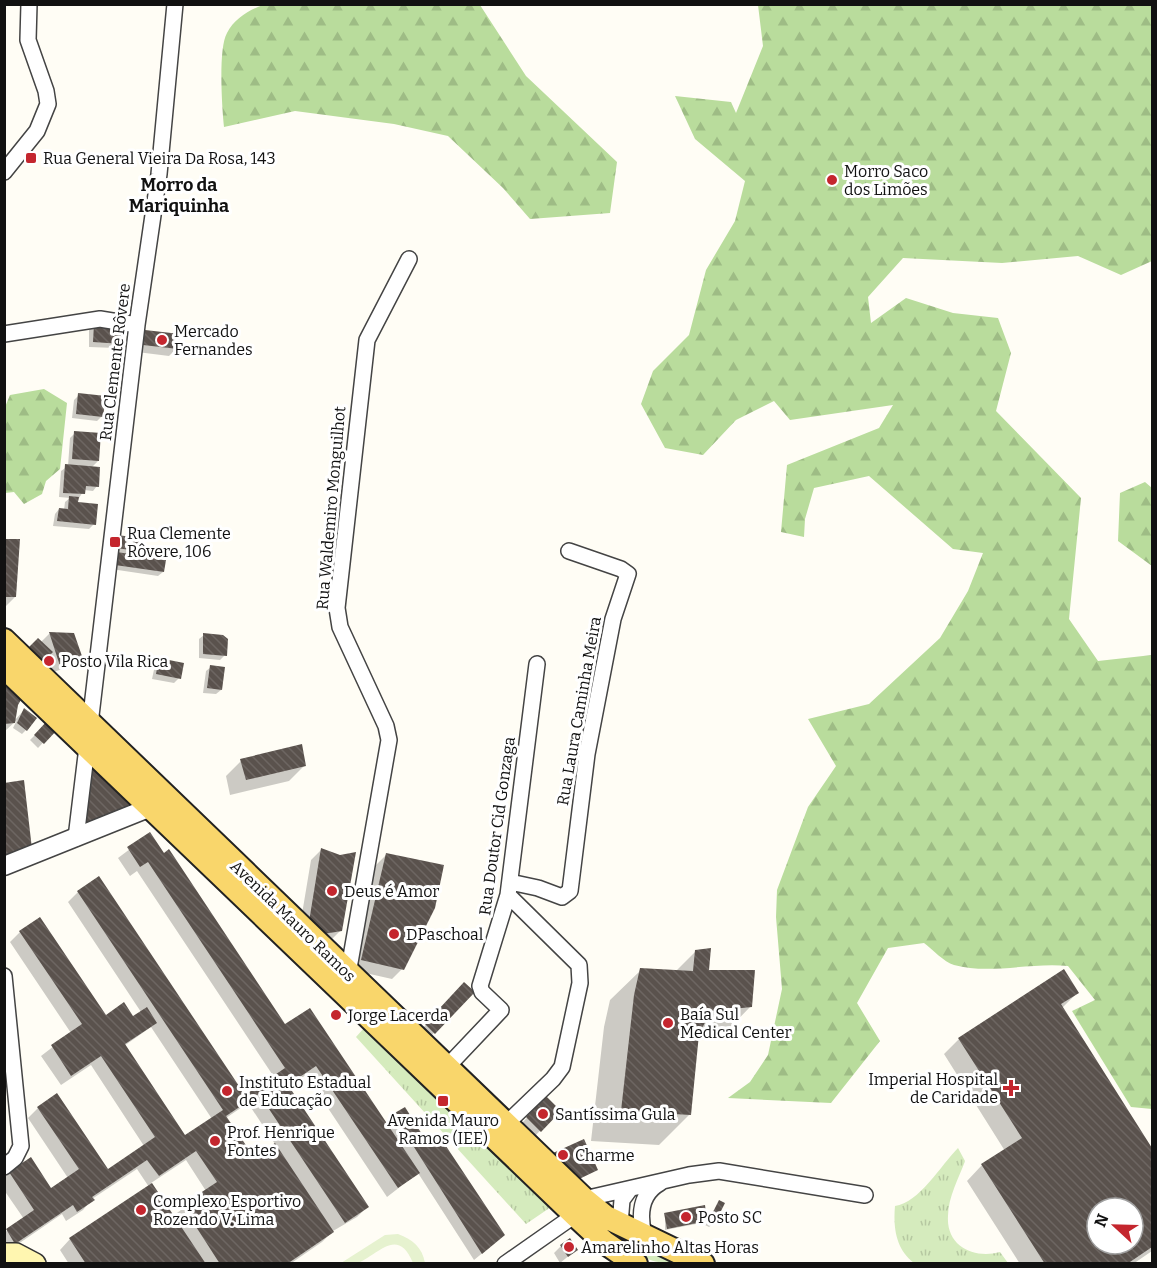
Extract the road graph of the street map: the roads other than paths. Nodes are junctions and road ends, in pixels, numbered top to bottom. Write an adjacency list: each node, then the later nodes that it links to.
1 (29, 4): 3 (street)
2 (175, 4): 5 (street, Rua Clemente Rôvere)
3 (4, 172)
4 (409, 258): 17 (street, Rua Waldemiro Monguilhot)
5 (137, 325): 6 (street); 11 (street, Rua Clemente Rôvere)
6 (4, 334)
7 (570, 551): 16 (street, Rua Laura Caminha Meira)
8 (4, 640): 11 (main road, Avenida Mauro Ramos)
9 (537, 664): 16 (street, Rua Doutor Cid Gonzaga)
10 (7, 674): 12 (main road, Avenida Mauro Ramos)
11 (90, 724): 13 (main road, Avenida Mauro Ramos)
12 (87, 747): 13 (main road, Avenida Mauro Ramos); 14 (street)
13 (157, 801): 14 (street); 17 (main road, Avenida Mauro Ramos); 26 (main road, Avenida Mauro Ramos)
14 (76, 838): 15 (street)
15 (4, 866)
16 (509, 889): 19 (street, Rua Doutor Cid Gonzaga); 21 (street)
17 (348, 974): 19 (main road, Avenida Mauro Ramos)
18 (4, 976): 20 (street)
19 (447, 1067): 21 (main road, Avenida Mauro Ramos)
20 (10, 1102): 22 (street)
21 (506, 1124): 26 (main road, Avenida Mauro Ramos)
22 (4, 1167)
23 (663, 1181): 24 (street); 25 (street); 28 (street)
24 (630, 1188): 26 (street); 27 (street)
25 (865, 1195)
26 (579, 1207): 27 (main road); 30 (main road); 32 (street)
27 (620, 1224): 28 (main road); 30 (main road)
28 (644, 1235): 33 (main road)
29 (4, 1254): 31 (main road)
30 (630, 1260)
31 (35, 1263)
32 (504, 1263)
33 (703, 1263)

